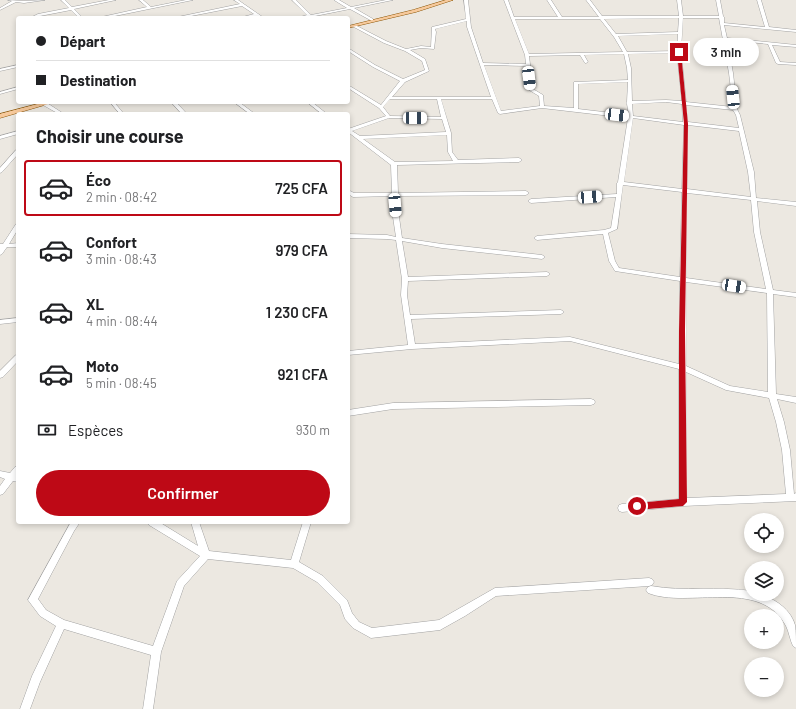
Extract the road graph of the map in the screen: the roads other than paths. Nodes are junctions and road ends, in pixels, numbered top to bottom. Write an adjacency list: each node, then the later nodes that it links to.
1 (10, 0): 2 (street)
2 (16, 0): 3 (street); 24 (street)
3 (43, 0)
4 (63, 0): 21 (street)
5 (114, 0): 21 (street)
6 (141, 0): 22 (street)
7 (191, 0): 22 (street)
8 (236, 0): 20 (street)
9 (294, 0): 31 (street)
10 (336, 0): 23 (street)
11 (391, 0): 23 (street)
12 (451, 0): 37 (main road)
13 (466, 0): 38 (street)
14 (506, 0): 33 (street)
15 (549, 0): 34 (street)
16 (588, 0): 36 (street)
17 (679, 0): 35 (street)
18 (718, 0): 32 (street)
19 (759, 0): 42 (street)
20 (242, 5): 25 (street); 29 (street)
21 (70, 8): 26 (street); 27 (street)
22 (150, 8): 28 (street)
23 (349, 8): 31 (street); 37 (street)
24 (0, 9)
25 (257, 15): 30 (street)
26 (37, 16)
27 (78, 16)
28 (109, 16)
29 (185, 16)
30 (252, 16)
31 (310, 16)
32 (722, 17): 35 (street); 39 (street)
33 (514, 18): 34 (street); 54 (street)
34 (561, 18): 36 (street)
35 (681, 18): 36 (street); 44 (street)
36 (602, 19): 45 (street)
37 (372, 20): 40 (main road)
38 (468, 20): 50 (street); 57 (street)
39 (722, 24): 42 (street); 46 (street)
40 (354, 26): 41 (main road); 50 (street)
41 (350, 27)
42 (767, 28): 43 (street)
43 (796, 31)
44 (679, 34): 45 (street); 51 (street)
45 (615, 35): 52 (street)
46 (725, 39): 47 (street); 79 (street)
47 (770, 44): 48 (street); 58 (street)
48 (796, 46)
49 (350, 50): 62 (street)
50 (406, 50): 62 (street)
51 (679, 52): 52 (street); 70 (street)
52 (625, 53): 53 (street); 63 (street)
53 (581, 54): 54 (street); 55 (street)
54 (527, 56): 59 (street)
55 (586, 62)
56 (0, 64): 61 (street)
57 (482, 64): 59 (street); 68 (street)
58 (796, 64)
59 (528, 65): 78 (street)
60 (16, 66): 61 (street)
61 (2, 70)
62 (403, 81): 67 (street)
63 (630, 81): 71 (street); 80 (street)
64 (350, 87): 77 (street)
65 (16, 89): 66 (street)
66 (0, 93)
67 (390, 98): 69 (street); 77 (street)
68 (494, 98): 69 (street); 78 (street)
69 (439, 99): 89 (street)
70 (683, 102): 71 (street); 79 (street); 90 (street)
71 (628, 103): 87 (street)
72 (45, 104): 81 (street); 86 (main road)
73 (114, 104): 82 (street)
74 (175, 104): 83 (street)
75 (239, 104): 84 (street)
76 (312, 104): 85 (street)
77 (381, 107): 88 (street)
78 (542, 107): 80 (street)
79 (734, 109): 92 (street)
80 (576, 110): 87 (street)
81 (59, 112)
82 (120, 112)
83 (182, 112)
84 (250, 112)
85 (322, 112)
86 (0, 116)
87 (631, 116): 90 (street); 103 (street)
88 (389, 117): 89 (street); 91 (street)
89 (444, 118): 95 (street)
90 (686, 124): 92 (street); 104 (street)
91 (350, 130)
92 (740, 130): 109 (street)
93 (350, 132): 97 (street)
94 (16, 133): 96 (street)
95 (449, 133): 97 (street); 100 (street)
96 (0, 138)
97 (358, 138): 101 (street)
98 (16, 153): 102 (street)
99 (519, 160): 100 (street)
100 (456, 162): 101 (street)
101 (394, 164): 107 (street)
102 (0, 171)
103 (620, 183): 104 (street); 108 (street)
104 (686, 191): 109 (street); 122 (street)
105 (350, 193): 107 (street)
106 (526, 193): 107 (street)
107 (394, 194): 116 (street)
108 (619, 194): 110 (street); 113 (street)
109 (755, 199): 111 (street); 124 (street)
110 (531, 201)
111 (796, 204)
112 (16, 227): 118 (street)
113 (605, 232): 115 (street); 122 (street)
114 (350, 236): 116 (street)
115 (537, 238)
116 (398, 239): 120 (street); 123 (street)
117 (16, 245): 118 (street)
118 (2, 246): 119 (street)
119 (0, 253)
120 (542, 257)
121 (547, 274): 123 (street)
122 (683, 278): 124 (street); 133 (street)
123 (405, 279): 127 (street)
124 (770, 291): 125 (street); 135 (street)
125 (796, 295)
126 (561, 312): 127 (street)
127 (408, 317): 130 (street)
128 (16, 320): 129 (street)
129 (0, 322)
130 (412, 347): 131 (street); 133 (street)
131 (350, 353)
132 (16, 359): 134 (street)
133 (683, 368): 135 (street); 143 (street)
134 (0, 375)
135 (772, 396): 136 (street); 142 (street)
136 (796, 400)
137 (592, 402): 138 (street)
138 (350, 414)
139 (0, 474): 140 (street)
140 (14, 479): 141 (street)
141 (0, 492)
142 (793, 497): 143 (street)
143 (683, 502): 144 (street)
144 (622, 508)
145 (74, 524): 151 (street)
146 (155, 524): 149 (street)
147 (197, 524): 149 (street)
148 (306, 524): 150 (street)
149 (206, 555): 150 (street); 153 (street)
150 (294, 564): 152 (street)
151 (62, 624): 153 (street); 154 (street)
152 (796, 642)
153 (156, 652): 155 (street)
154 (25, 709)
155 (148, 709)

